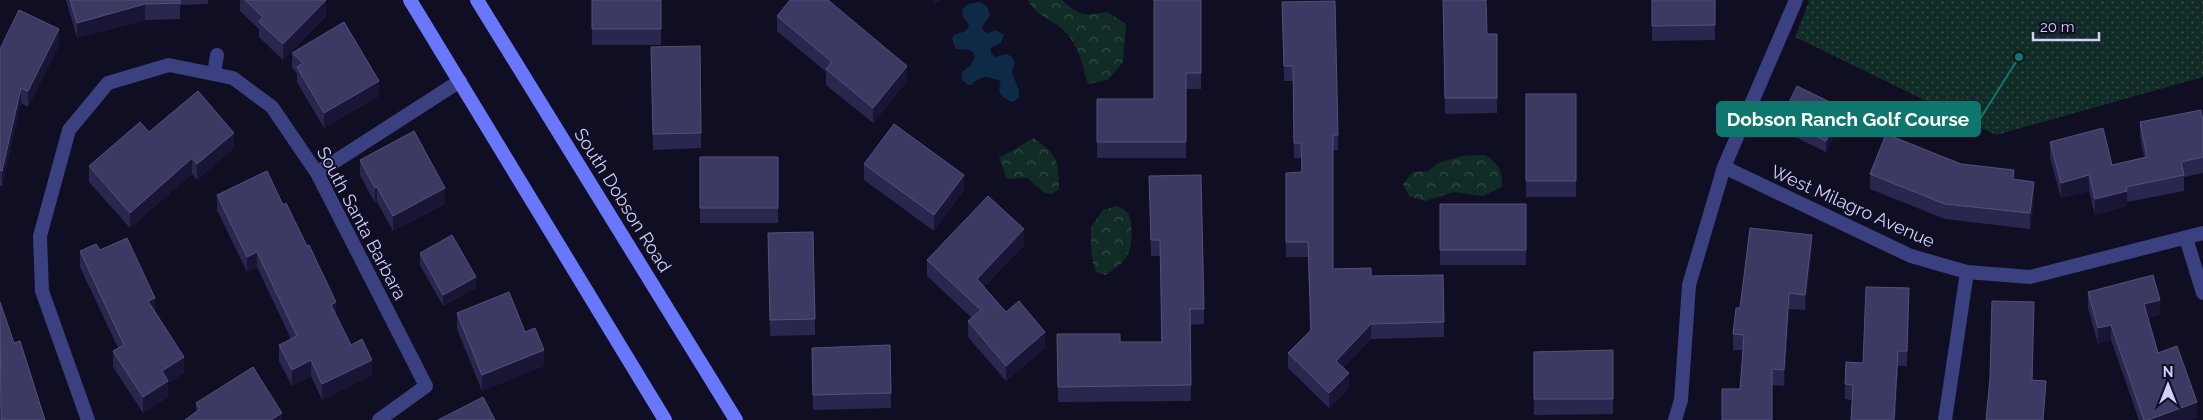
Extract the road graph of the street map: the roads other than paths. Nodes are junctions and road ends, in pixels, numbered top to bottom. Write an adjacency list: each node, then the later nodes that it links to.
1 (410, 0): 6 (main road)
2 (477, 0): 16 (main road, South Dobson Road)
3 (1796, 0): 7 (street)
4 (217, 55): 5 (street)
5 (214, 74): 8 (street, South Santa Barbara); 13 (street, South Santa Barbara)
6 (460, 81): 8 (street); 15 (main road)
7 (1724, 167): 11 (street, West Milagro Avenue); 17 (street)
8 (317, 173): 14 (street, South Santa Barbara)
9 (2203, 233): 10 (street, West Milagro Avenue)
10 (2186, 238): 11 (street, West Milagro Avenue); 12 (street)
11 (1967, 272): 18 (street)
12 (2203, 293)
13 (88, 420)
14 (379, 420)
15 (665, 420)
16 (736, 420)
17 (1675, 420)
18 (1944, 420)

